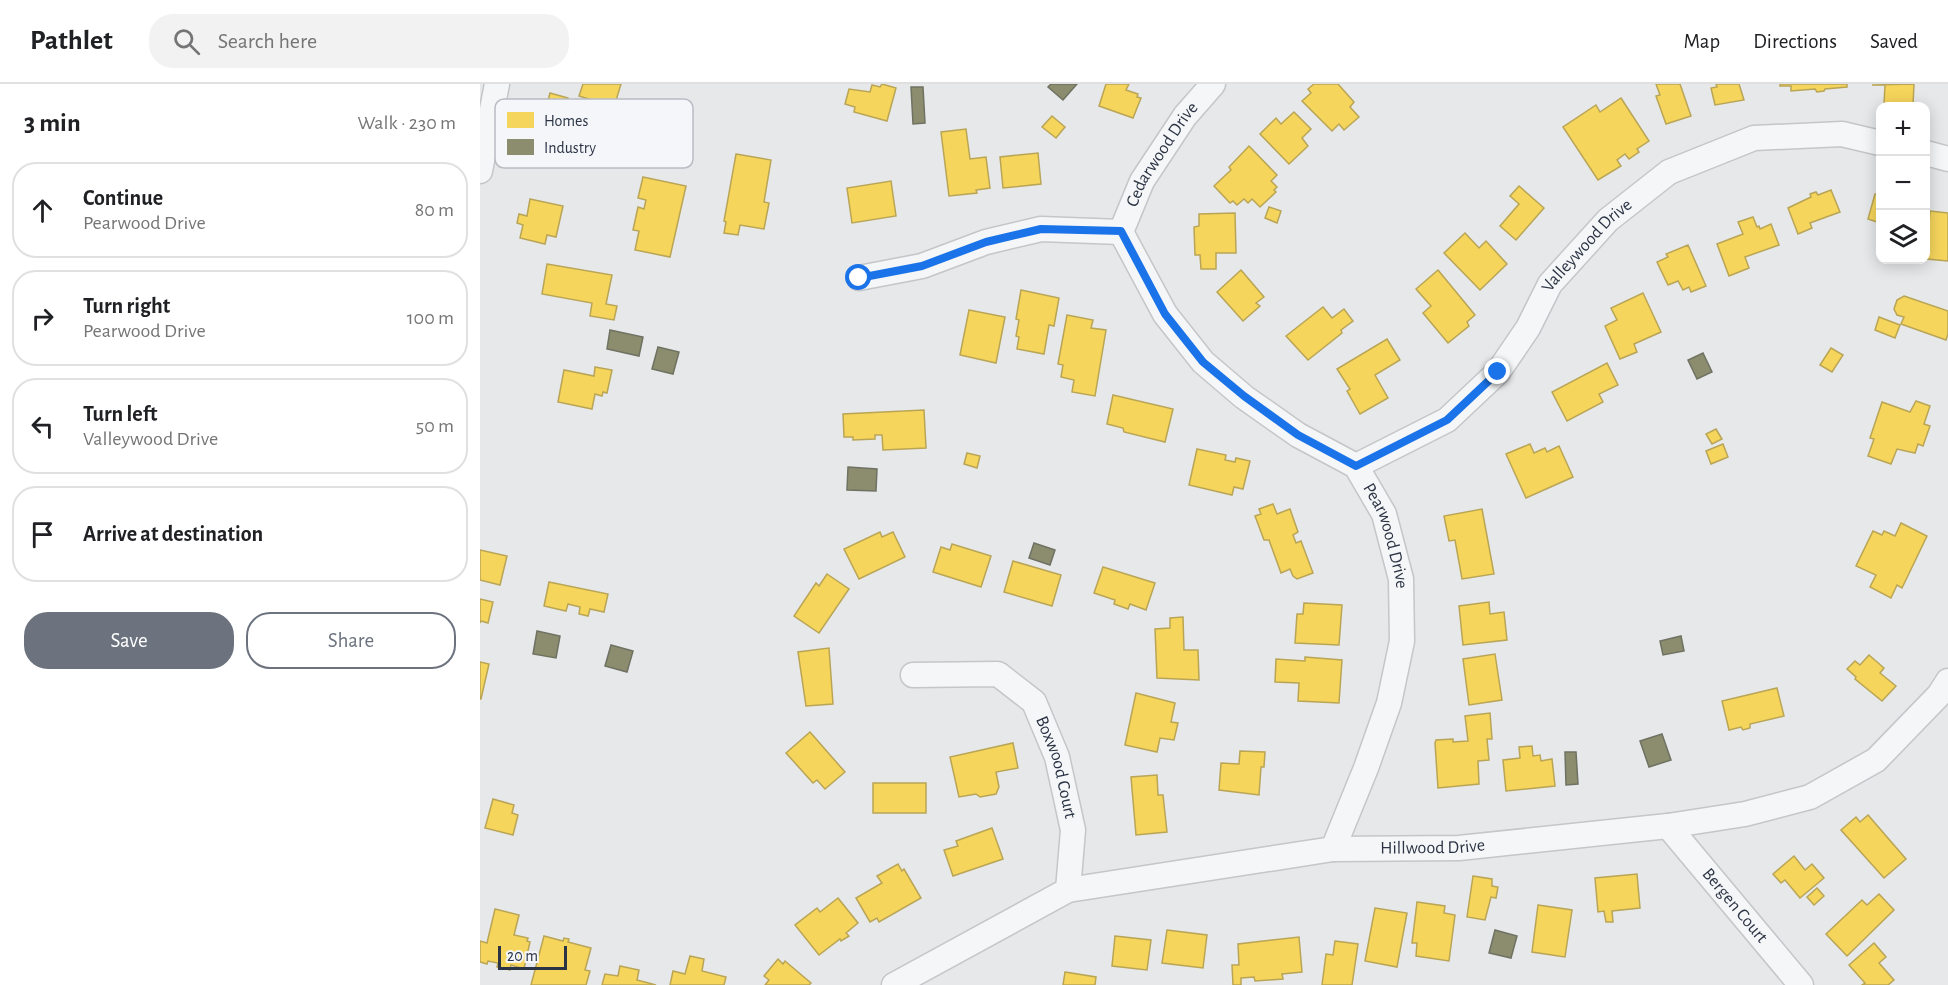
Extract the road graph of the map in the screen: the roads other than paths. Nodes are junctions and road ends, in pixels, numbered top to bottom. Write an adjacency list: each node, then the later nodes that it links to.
1 (497, 84): 6 (street)
2 (1213, 84): 7 (street, Cedarwood Drive)
3 (1876, 142): 9 (street, Valleywood Drive)
4 (1930, 154): 5 (street)
5 (1948, 159)
6 (480, 171)
7 (1121, 231): 8 (street); 9 (street, Pearwood Drive)
8 (859, 278)
9 (1356, 466): 13 (street, Pearwood Drive)
10 (913, 675): 14 (street, Boxwood Court)
11 (1948, 681): 12 (street, Hillwood Drive)
12 (1668, 826): 13 (street, Hillwood Drive); 16 (street, Bergen Court)
13 (1333, 849): 14 (street, Hillwood Drive)
14 (1068, 890): 15 (street, Hillwood Drive)
15 (894, 985)
16 (1801, 985)

